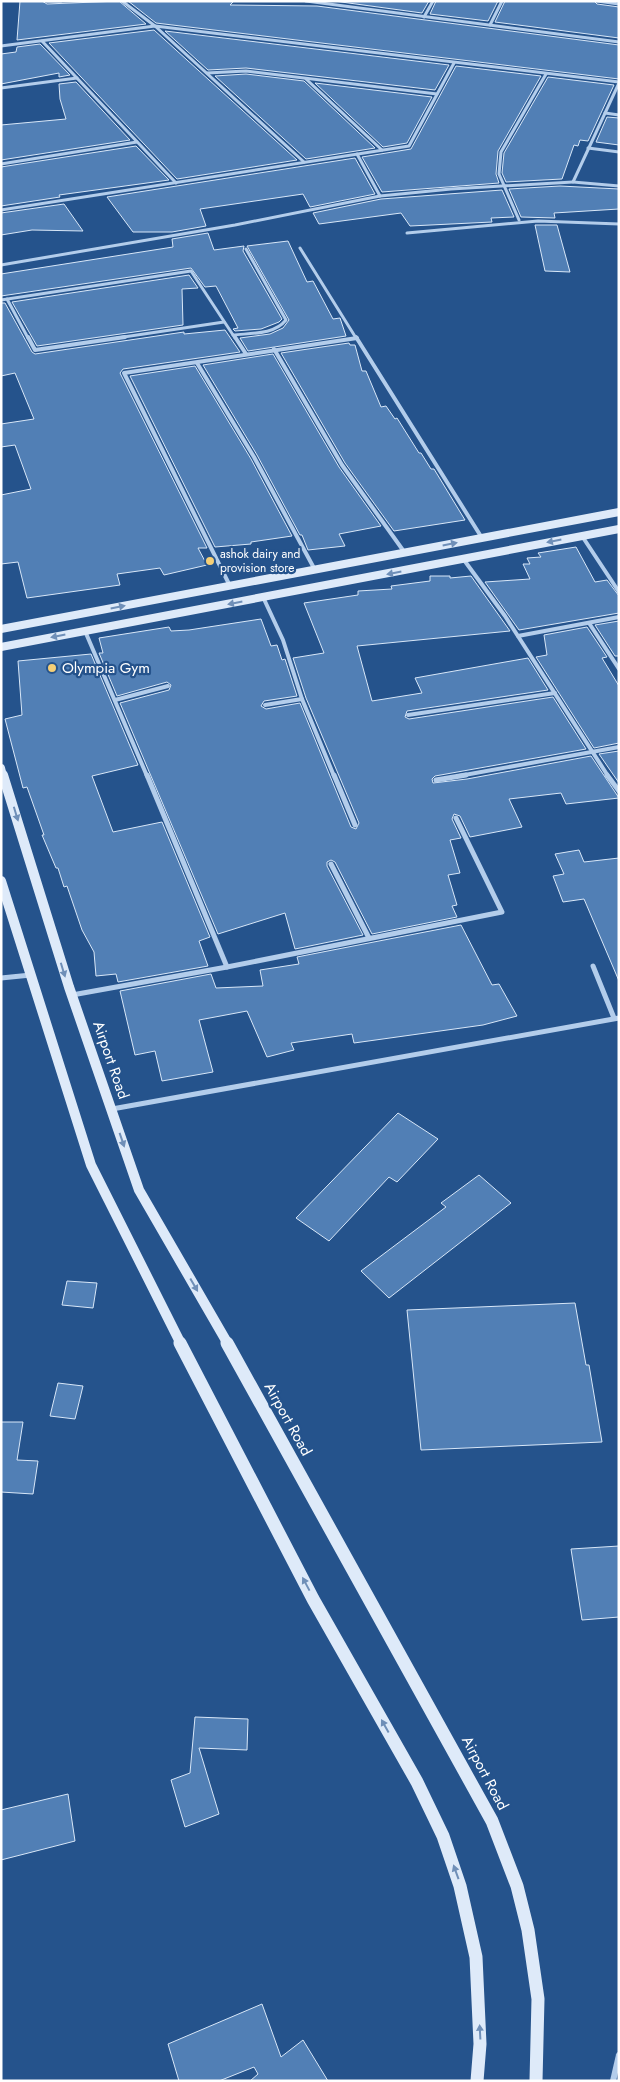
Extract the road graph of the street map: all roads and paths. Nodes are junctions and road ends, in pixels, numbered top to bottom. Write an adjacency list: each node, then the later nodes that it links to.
1 (47, 1): 2 (street)
2 (61, 1)
3 (122, 1): 13 (street)
4 (306, 1): 10 (street)
5 (357, 1): 10 (street)
6 (433, 1): 11 (street)
7 (502, 1): 12 (street)
8 (597, 1): 9 (street)
9 (619, 4)
10 (352, 7): 11 (street)
11 (424, 17): 12 (street)
12 (490, 25): 15 (street)
13 (155, 26): 14 (street); 17 (street); 18 (street)
14 (42, 41): 16 (street); 20 (street)
15 (619, 42)
16 (1, 46)
17 (454, 63): 19 (street); 24 (street)
18 (208, 74): 21 (street); 32 (street)
19 (546, 74): 22 (street); 36 (street)
20 (77, 78): 23 (street); 27 (street)
21 (306, 79): 24 (street); 29 (street)
22 (619, 83): 25 (street)
23 (1, 88)
24 (437, 94): 29 (street)
25 (605, 113): 26 (street); 28 (street)
26 (619, 115)
27 (137, 142): 33 (street); 35 (street)
28 (588, 148): 30 (street); 34 (street)
29 (382, 150): 31 (street)
30 (619, 152)
31 (357, 154): 32 (street); 38 (street)
32 (304, 162): 35 (street)
33 (1, 164)
34 (573, 182): 36 (street); 37 (street)
35 (176, 183): 39 (street)
36 (504, 186): 38 (street); 40 (street)
37 (619, 186)
38 (380, 196): 45 (street)
39 (1, 210)
40 (519, 220): 41 (street); 42 (street)
41 (619, 224)
42 (408, 233)
43 (300, 248): 50 (street)
44 (246, 250): 49 (street)
45 (1, 265)
46 (7, 299): 47 (street); 48 (street); 48 (street)
47 (1, 300)
48 (224, 322): 49 (street)
49 (233, 335): 52 (street)
50 (357, 338): 51 (street); 57 (street)
51 (274, 350): 52 (street); 58 (street)
52 (246, 354): 53 (street)
53 (196, 363): 60 (street); 61 (street)
54 (619, 512): 57 (street)
55 (619, 529): 56 (street)
56 (582, 536): 59 (street, one-way to 59); 62 (street)
57 (482, 538): 58 (street, one-way to 57)
58 (405, 553): 60 (street)
59 (464, 560): 63 (street, one-way to 63); 68 (street)
60 (315, 570): 61 (street)
61 (230, 586): 66 (street, one-way to 61)
62 (619, 592)
63 (263, 598): 67 (street, one-way to 67); 74 (street)
64 (619, 617): 65 (street)
65 (589, 623): 68 (street); 70 (street)
66 (1, 629)
67 (85, 631): 69 (street, one-way to 69); 73 (street)
68 (518, 636): 72 (street)
69 (1, 647)
70 (619, 669)
71 (168, 686): 73 (street)
72 (555, 693): 76 (street); 78 (street)
73 (115, 700): 88 (street)
74 (302, 700): 75 (street); 83 (street)
75 (265, 705)
76 (408, 715)
77 (619, 747): 78 (street)
78 (589, 752): 80 (street); 81 (street)
79 (1, 768): 91 (street, Airport Road, one-way to 91)
80 (436, 780)
81 (619, 791)
82 (456, 818): 86 (street)
83 (355, 825)
84 (331, 864): 86 (street)
85 (1, 881): 89 (street)
86 (369, 938): 88 (street)
87 (593, 966): 92 (street)
88 (226, 967): 91 (street)
89 (31, 975): 90 (street); 95 (street, one-way to 89)
90 (1, 978)
91 (72, 995): 93 (street, Airport Road)
92 (616, 1018): 93 (street)
93 (111, 1109): 96 (street, Airport Road, one-way to 96)
94 (619, 2055): 97 (street)
95 (477, 2081)
96 (536, 2081)
97 (613, 2081)

